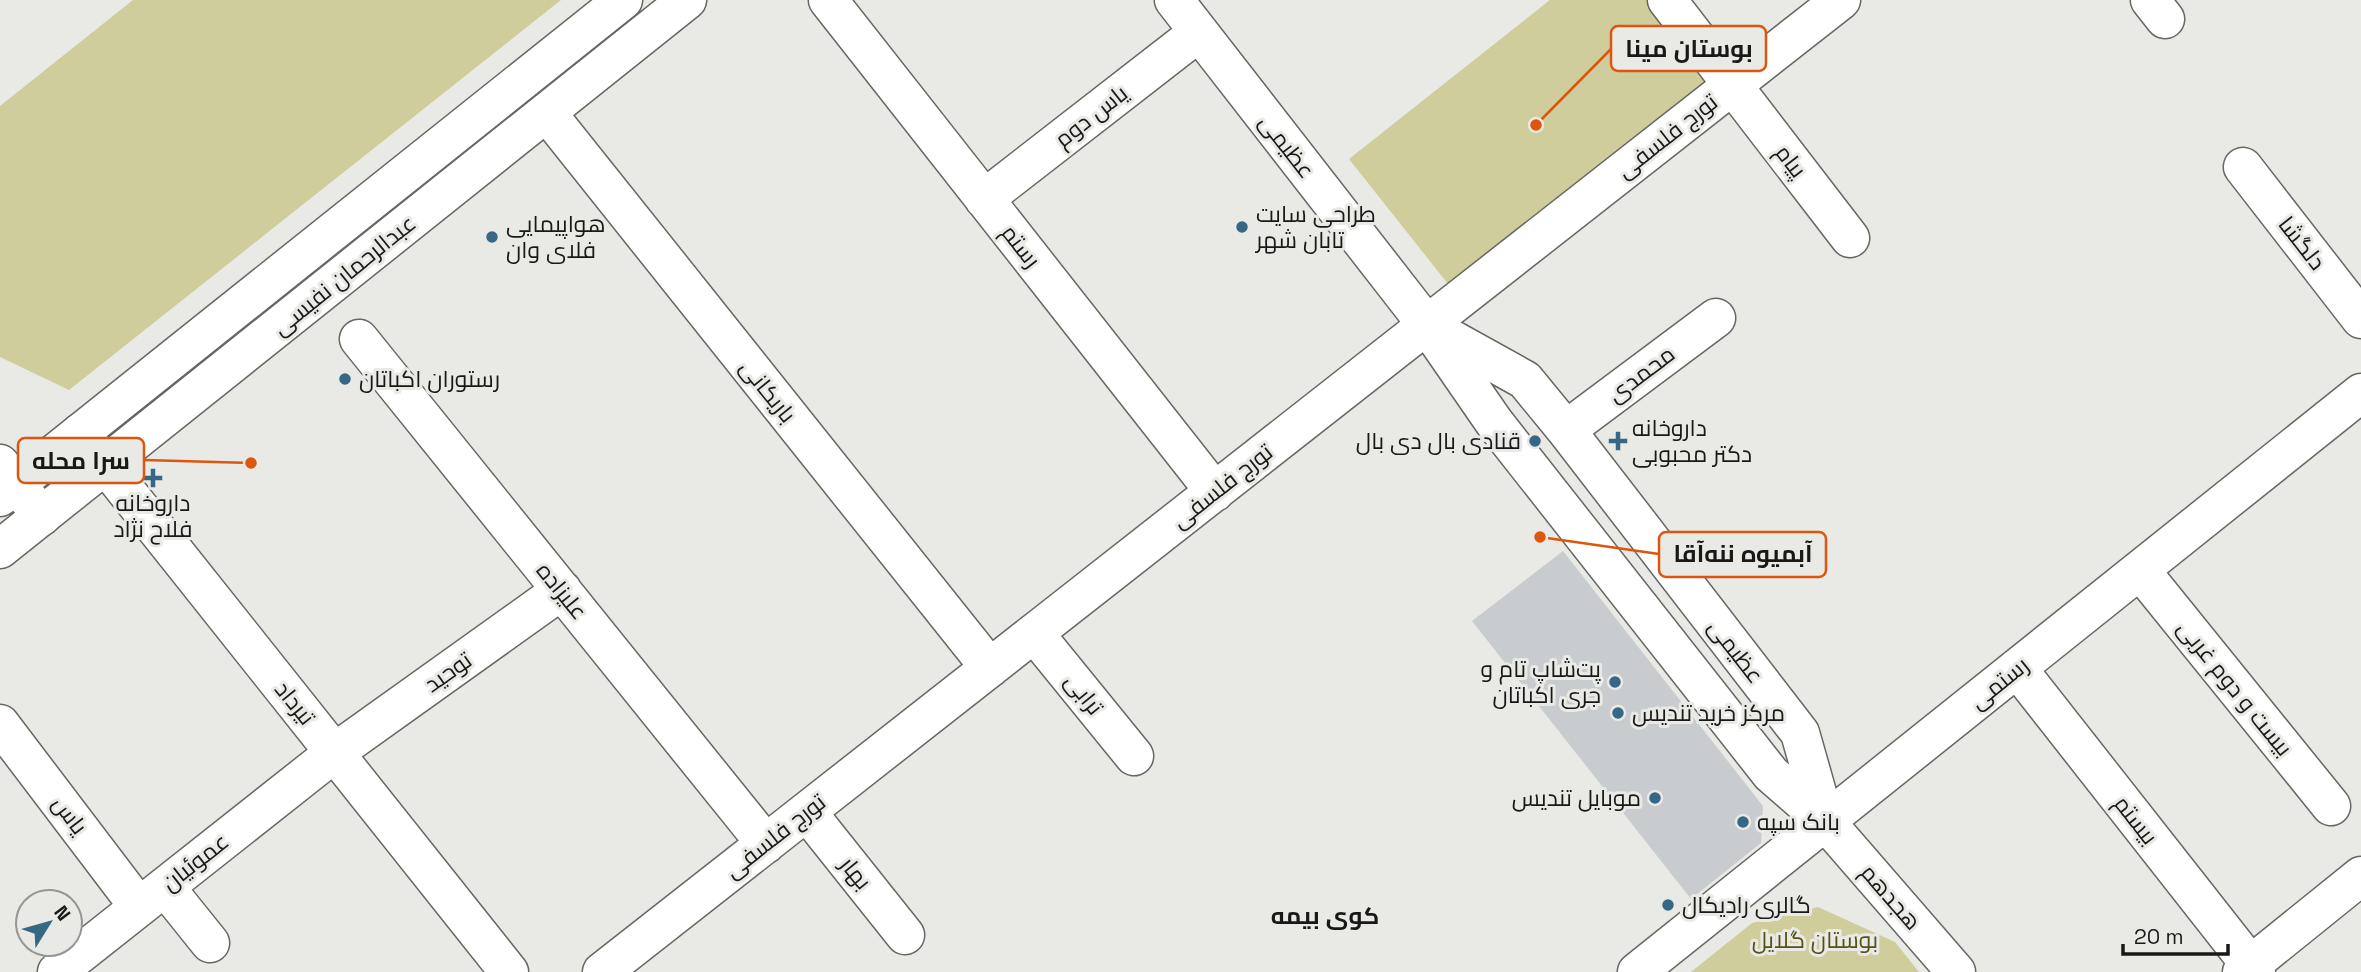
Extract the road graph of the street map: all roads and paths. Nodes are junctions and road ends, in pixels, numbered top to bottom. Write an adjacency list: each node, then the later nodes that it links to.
1 (624, 0): 19 (street, عبدالرحمان نفیسی)
2 (687, 0): 9 (street, عبدالرحمان نفیسی)
3 (828, 0): 11 (street, رستم)
4 (1174, 0): 7 (street, عظیمی)
5 (1667, 0): 8 (street, پیام)
6 (1841, 0): 8 (street, تورج فلسفی)
7 (1199, 32): 11 (street, یاس دوم); 15 (street, عظیمی)
8 (1733, 85): 12 (street, پیام); 15 (street, تورج فلسفی)
9 (547, 113): 20 (street, عبدالرحمان نفیسی); 28 (street, باریکانی)
10 (2243, 167): 14 (street, دلگشا)
11 (984, 199): 22 (street, رستم)
12 (1850, 238)
13 (1716, 318): 18 (street, محمدی)
14 (2361, 319)
15 (1427, 325): 18 (street, عظیمی); 22 (street, تورج فلسفی); 35 (street, عظیمی)
16 (359, 339): 26 (street, علیزاده)
17 (2359, 399): 25 (street, رستمی)
18 (1566, 430): 35 (street, عظیمی)
19 (80, 433): 20 (street, تیرداد); 21 (street, عبدالرحمان نفیسی)
20 (105, 465): 23 (street, عبدالرحمان نفیسی); 31 (street, تیرداد)
21 (5, 482): 23 (street)
22 (1215, 492): 27 (street, تورج فلسفی)
23 (42, 516): 24 (street, عبدالرحمان نفیسی)
24 (0, 549)
25 (2140, 570): 29 (street, رستمی); 33 (street, بیست و دوم غربی)
26 (562, 590): 31 (street, توحید); 36 (street, علیزاده)
27 (1034, 633): 28 (street, تورج فلسفی); 32 (street, ترابی)
28 (990, 668): 34 (street, تورج فلسفی)
29 (2017, 668): 35 (street, رستمی); 41 (street, بیستم)
30 (0, 724): 38 (street, یاس)
31 (334, 753): 38 (street, عموئیان); 43 (street, تیرداد)
32 (1134, 756)
33 (2331, 806)
34 (807, 812): 36 (street, تورج فلسفی); 39 (street, بهار)
35 (1825, 821): 45 (street, رستمی); 46 (street, هجدهم)
36 (766, 844): 44 (street, تورج فلسفی)
37 (2361, 876): 41 (street)
38 (152, 897): 40 (street, یاس); 42 (street, عموئیان)
39 (905, 934)
40 (210, 943)
41 (2250, 970)
42 (57, 972)
43 (509, 972)
44 (602, 972)
45 (1637, 972)
46 (1956, 972)

